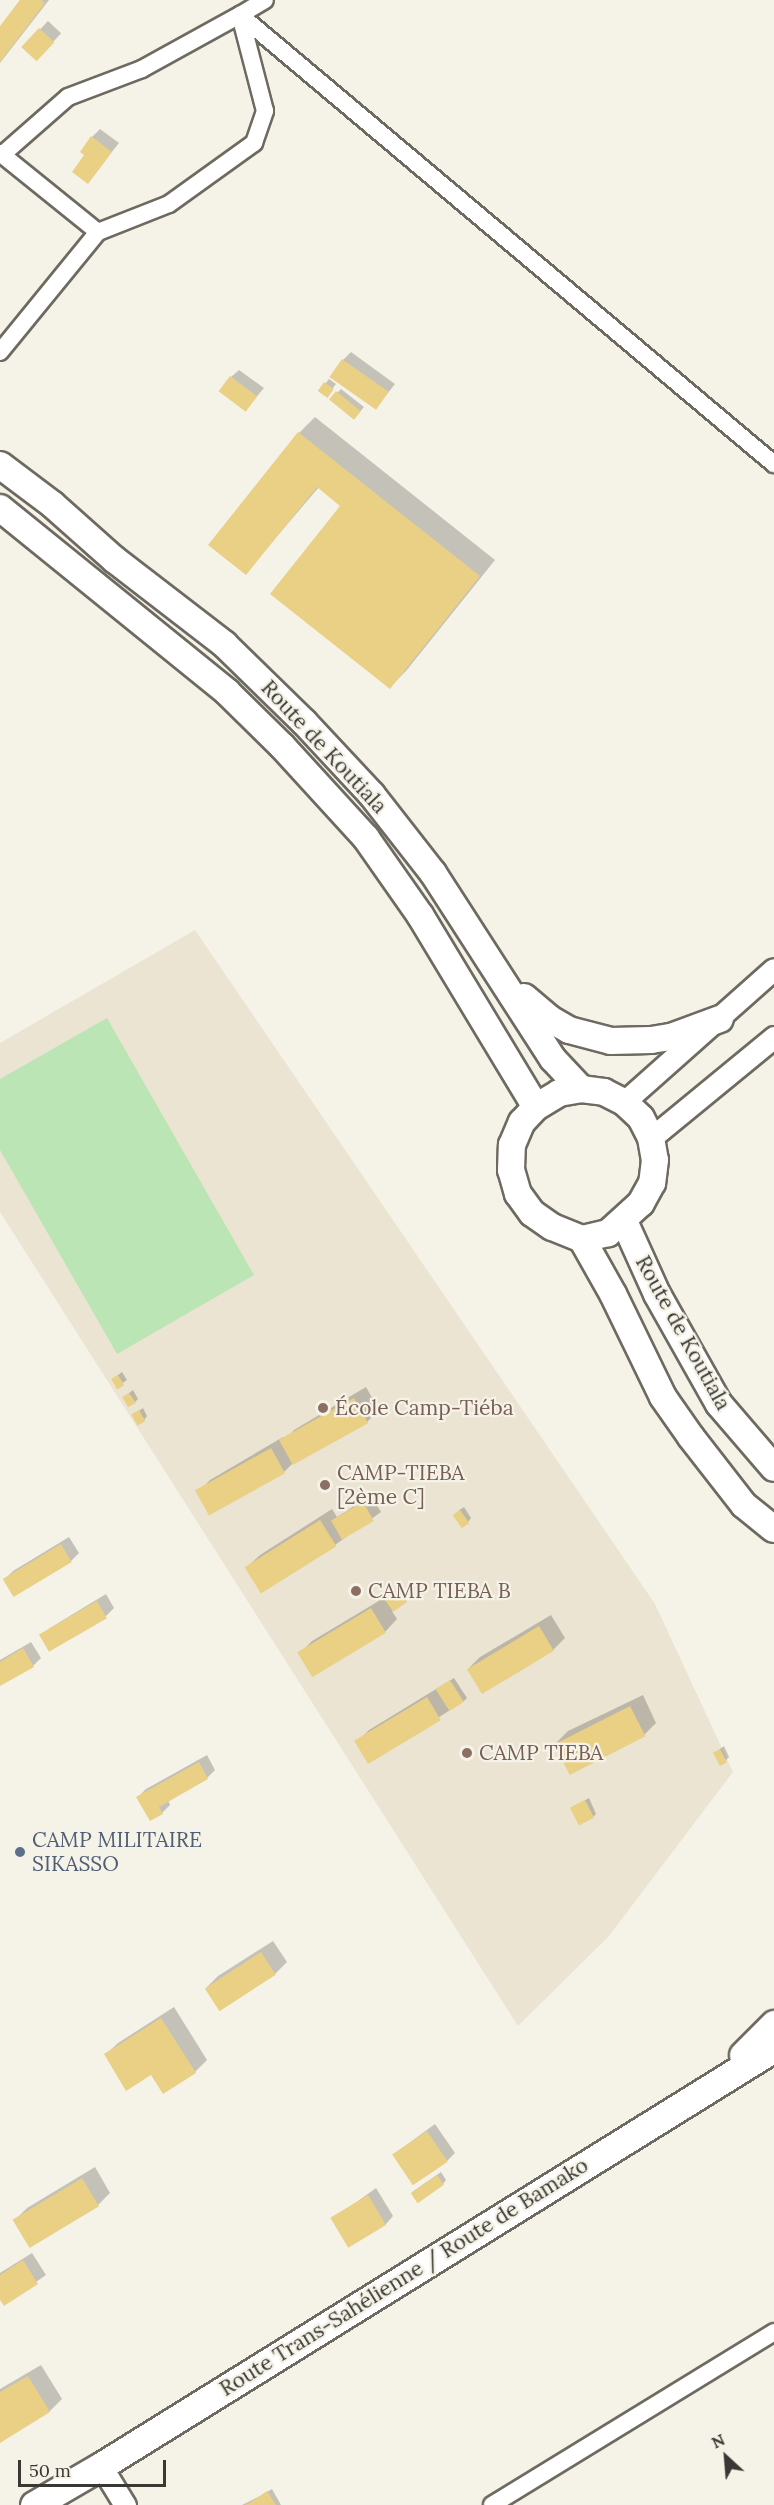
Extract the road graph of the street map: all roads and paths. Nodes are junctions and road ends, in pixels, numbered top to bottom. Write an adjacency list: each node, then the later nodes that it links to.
1 (265, 0): 2 (street)
2 (240, 15): 3 (street); 4 (street); 6 (street)
3 (2, 154): 4 (street)
4 (98, 232): 5 (street)
5 (0, 352)
6 (774, 464)
7 (0, 465): 9 (main road, Route de Koutiala)
8 (0, 508): 15 (main road, Route de Koutiala)
9 (472, 930): 11 (main road); 13 (main road, Route de Koutiala)
10 (774, 969): 11 (street)
11 (720, 1019): 14 (street)
12 (774, 1037): 16 (street)
13 (581, 1089): 14 (main road); 15 (main road)
14 (624, 1102): 16 (main road)
15 (536, 1107): 18 (main road)
16 (651, 1138): 17 (main road)
17 (624, 1221): 18 (main road); 19 (main road, Route de Koutiala)
18 (582, 1239): 20 (main road)
19 (774, 1468)
20 (744, 1505): 21 (main road); 22 (main road)
21 (774, 1529)
22 (774, 1547)
23 (774, 2024): 25 (highway)
24 (774, 2048): 25 (highway, Route Trans-Sahélienne / Route de Bamako)
25 (710, 2087): 27 (highway, Route Trans-Sahélienne / Route de Bamako)
26 (774, 2332): 30 (street)
27 (101, 2466): 28 (highway, Route Trans-Sahélienne / Route de Bamako); 29 (street)
28 (34, 2505)
29 (125, 2505)
30 (492, 2505)

